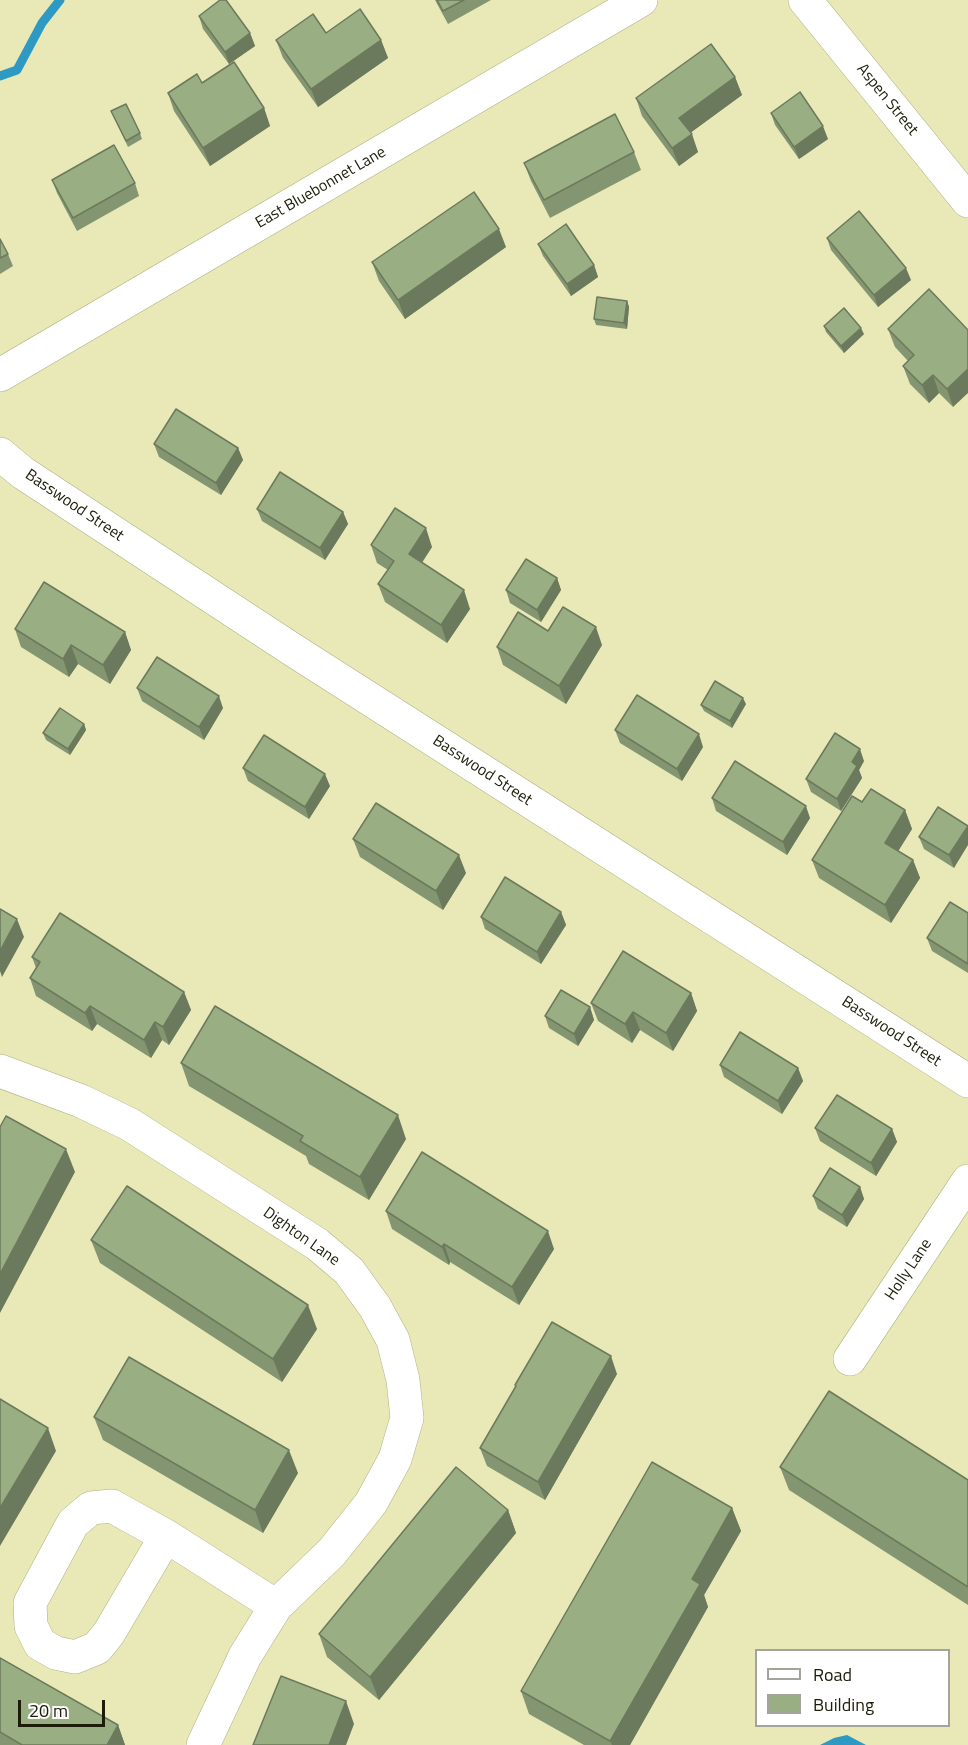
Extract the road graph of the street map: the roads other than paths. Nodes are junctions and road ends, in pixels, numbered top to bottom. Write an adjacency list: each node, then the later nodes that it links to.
1 (641, 0): 4 (street, East Bluebonnet Lane)
2 (805, 0): 3 (street, Aspen Street)
3 (968, 201)
4 (0, 375)
5 (0, 454): 7 (street, Basswood Street)
6 (0, 1071): 11 (street, Dighton Lane)
7 (968, 1081)
8 (968, 1182): 9 (street, Holly Lane)
9 (850, 1359)
10 (166, 1536): 10 (street); 11 (street)
11 (276, 1606): 12 (street, Dighton Lane)
12 (203, 1745)

